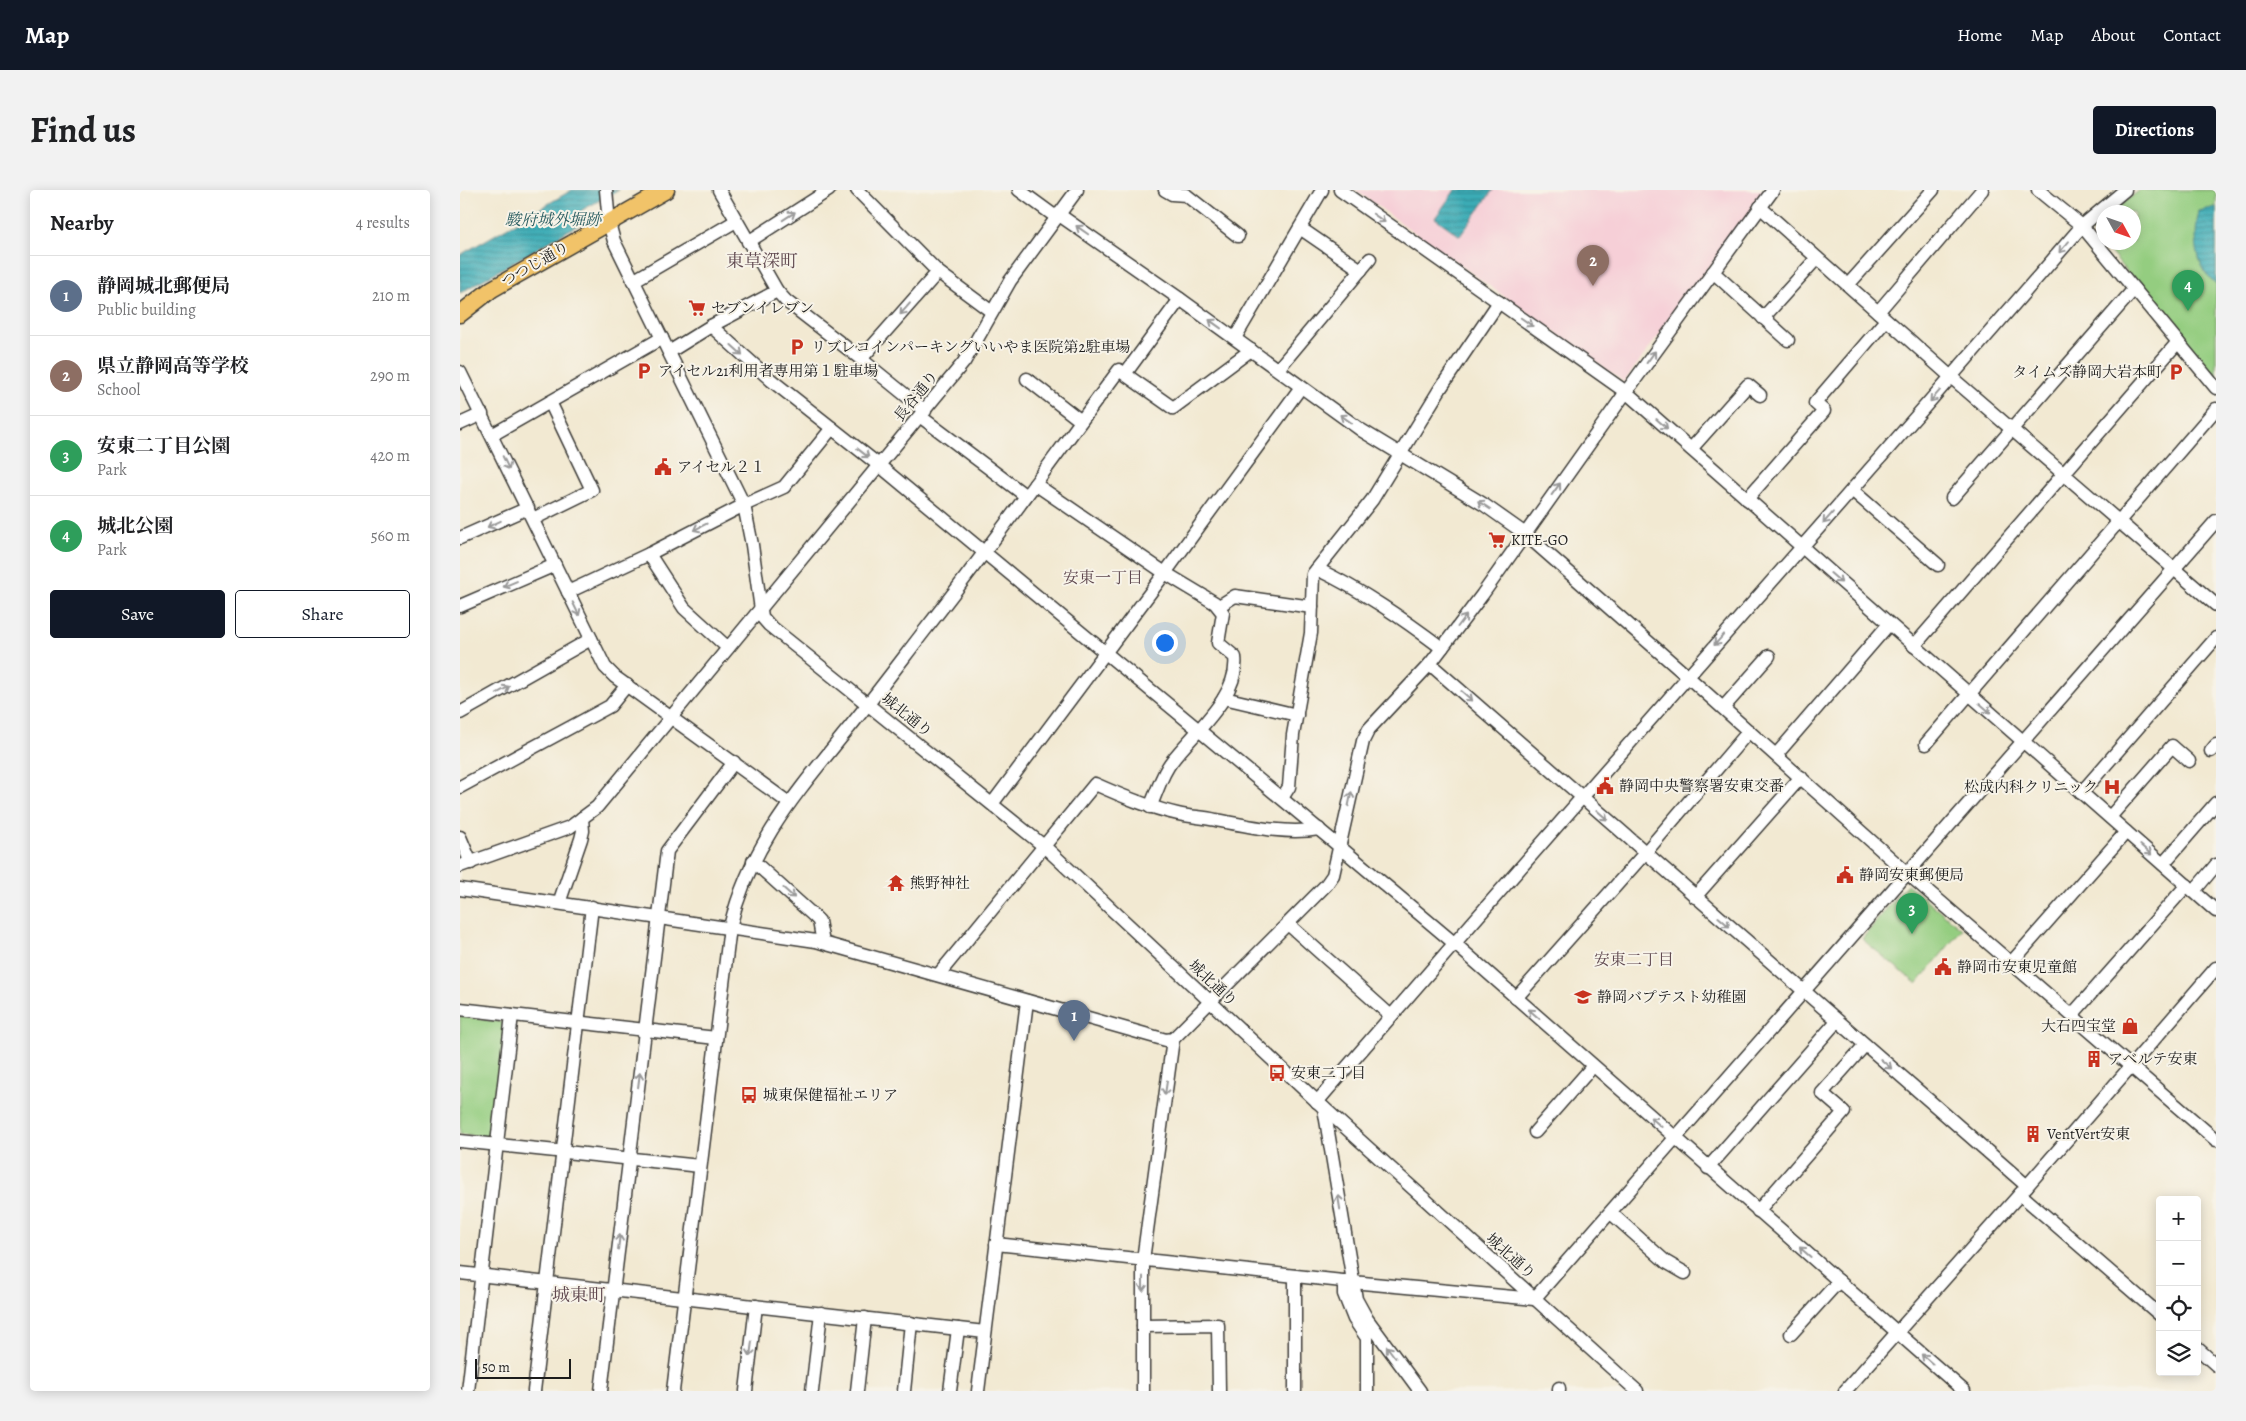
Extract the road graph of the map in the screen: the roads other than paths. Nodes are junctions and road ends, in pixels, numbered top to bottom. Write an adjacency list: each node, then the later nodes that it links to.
1 (606, 190): 18 (street)
2 (666, 190): 18 (main road, つつじ通り)
3 (719, 190): 19 (street)
4 (829, 190): 23 (street, one-way to 4)
5 (857, 190): 27 (street)
6 (1019, 190): 17 (street)
7 (1077, 190): 17 (street, 長谷通り)
8 (1165, 190): 22 (street)
9 (1322, 190): 21 (street)
10 (1340, 190): 34 (street, one-way to 34)
11 (1773, 190): 16 (street)
12 (1934, 190): 30 (street)
13 (1982, 190): 37 (street)
14 (2038, 190): 20 (street)
15 (2125, 190): 20 (street)
16 (1760, 207): 24 (street); 28 (street)
17 (1057, 216): 33 (street, one-way to 17); 35 (street, 長谷通り)
18 (608, 217): 29 (street); 36 (main road, つつじ通り)
19 (736, 220): 23 (street); 29 (street)
20 (2082, 226): 31 (street); 50 (street, one-way to 50)
21 (1300, 228): 26 (street); 41 (street)
22 (1238, 236)
23 (748, 242): 32 (street)
24 (1817, 258): 30 (street); 38 (street)
25 (1370, 259): 26 (street)
26 (1360, 270): 47 (street)
27 (938, 272): 35 (street); 46 (street, one-way to 46)
28 (1713, 272): 38 (street); 54 (street, one-way to 28)
29 (633, 281): 40 (street)
30 (1848, 286): 37 (street)
31 (2134, 289): 43 (street); 63 (street)
32 (777, 291): 39 (street); 46 (street)
33 (1180, 299): 41 (street, one-way to 33); 49 (street)
34 (1499, 302): 54 (street, one-way to 54); 66 (street)
35 (992, 312): 59 (street, 長谷通り)
36 (460, 314)
37 (1882, 316): 50 (street); 73 (street)
38 (1763, 318): 42 (street)
39 (711, 326): 45 (street); 62 (street, one-way to 62)
40 (662, 338): 45 (street); 56 (street)
41 (1235, 338): 44 (street)
42 (1788, 340)
43 (2178, 342): 53 (street); 68 (street)
44 (1251, 350): 47 (street); 49 (street)
45 (669, 352): 74 (street)
46 (861, 359): 59 (street)
47 (1278, 369): 52 (street)
48 (460, 372): 58 (street)
49 (1125, 374): 60 (street)
50 (1952, 377): 63 (street); 70 (street, one-way to 70)
51 (1027, 379): 60 (street)
52 (1301, 387): 66 (street, one-way to 52); 87 (street)
53 (2216, 388)
54 (1626, 392): 65 (street, one-way to 65); 78 (street, one-way to 54)
55 (1760, 395): 65 (street)
56 (550, 402): 64 (street); 75 (street)
57 (2216, 409): 76 (street)
58 (482, 414): 61 (street); 64 (street)
59 (923, 414): 67 (street, 長谷通り); 71 (street)
60 (1081, 421): 69 (street)
61 (460, 424)
62 (832, 428): 67 (street, one-way to 67); 74 (street)
63 (2012, 429): 68 (street); 72 (street)
64 (492, 435): 75 (street, one-way to 75)
65 (1691, 449): 73 (street)
66 (1399, 455): 78 (street, one-way to 66); 86 (street)
67 (880, 466): 81 (street); 93 (street, 長谷通り)
68 (2064, 474): 76 (street); 97 (street)
69 (1035, 484): 71 (street); 87 (street)
70 (1852, 490): 80 (street, one-way to 80); 83 (street)
71 (1026, 496): 81 (street)
72 (1952, 498)
73 (1747, 499): 80 (street)
74 (744, 505): 82 (street, one-way to 82); 93 (street)
75 (530, 514): 79 (street, one-way to 79); 84 (street)
76 (2118, 520): 85 (street); 105 (street)
77 (2216, 520): 85 (street)
78 (1524, 533): 99 (street, one-way to 78); 103 (street)
79 (460, 538)
80 (1802, 548): 94 (street, one-way to 94); 103 (street, one-way to 103)
81 (986, 553): 100 (street); 107 (street)
82 (649, 554): 88 (street); 98 (street)
83 (1938, 564)
84 (555, 565): 88 (street); 89 (street, one-way to 89)
85 (2174, 568): 91 (street); 114 (street)
86 (1318, 569): 92 (street); 99 (street)
87 (1165, 573): 90 (street); 100 (street)
88 (568, 592): 96 (street, one-way to 96)
89 (460, 606)
90 (1219, 606): 92 (street); 106 (street)
91 (2216, 606)
92 (1312, 607): 110 (street)
93 (760, 608): 98 (street, 長谷通り); 107 (street, 城北通り)
94 (1890, 624): 97 (street); 116 (street)
95 (2216, 638): 121 (street)
96 (591, 639): 104 (street); 109 (street, one-way to 96)
97 (1914, 646): 105 (street)
98 (728, 648): 111 (street, 長谷通り)
99 (1442, 648): 102 (street)
100 (1105, 652): 112 (street); 126 (street)
101 (1770, 656): 108 (street)
102 (1430, 664): 123 (street, one-way to 123); 134 (street, one-way to 102)
103 (1687, 676): 108 (street); 123 (street)
104 (627, 685): 111 (street); 120 (street)
105 (1968, 694): 114 (street, one-way to 114); 115 (street)
106 (1224, 698): 110 (street); 112 (street)
107 (868, 704): 124 (street); 126 (street, 城北通り)
108 (1723, 708): 113 (street)
109 (460, 713)
110 (1297, 715): 122 (street)
111 (672, 716): 118 (street); 129 (street, 長谷通り)
112 (1198, 730): 122 (street); 127 (street)
113 (1749, 731): 116 (street); 135 (street)
114 (2022, 741): 121 (street); 140 (street)
115 (1926, 744)
116 (1776, 755): 119 (street)
117 (2189, 761): 128 (street)
118 (734, 762): 124 (street); 147 (street)
119 (1800, 777): 140 (street); 143 (street)
120 (460, 786)
121 (2081, 793): 128 (street)
122 (1282, 798): 130 (street)
123 (1582, 798): 135 (street, one-way to 135); 151 (street)
124 (790, 803): 136 (street)
125 (2216, 803): 138 (street)
126 (992, 804): 133 (street, 城北通り)
127 (1150, 806): 130 (street); 133 (street)
128 (2110, 817): 131 (street)
129 (582, 818): 137 (street, 長谷通り); 144 (street)
130 (1319, 829): 134 (street)
131 (2126, 832): 138 (street, one-way to 138); 152 (street)
132 (460, 837): 137 (street)
133 (1044, 847): 154 (street); 158 (street, 城北通り)
134 (1340, 847): 148 (street); 151 (street)
135 (1645, 853): 143 (street); 156 (street)
136 (752, 861): 149 (street); 150 (street, one-way to 150)
137 (465, 864)
138 (2163, 864): 141 (street)
139 (2216, 865): 141 (street)
140 (1907, 873): 152 (street); 155 (street)
141 (2190, 888): 146 (street); 161 (street)
142 (460, 889): 144 (street)
143 (1695, 897): 155 (street, one-way to 155)
144 (559, 903): 145 (street)
145 (592, 908): 147 (street); 164 (street)
146 (2216, 910)
147 (657, 916): 149 (street); 165 (street)
148 (1288, 924): 158 (street); 162 (street)
149 (730, 927): 150 (street); 166 (street)
150 (823, 942): 154 (street)
151 (1454, 944): 156 (street); 162 (street)
152 (2011, 962): 161 (street)
153 (2216, 968): 170 (street)
154 (939, 974): 157 (street)
155 (1804, 992): 163 (street); 173 (street)
156 (1516, 998): 169 (street, one-way to 156)
157 (1027, 1001): 167 (street); 184 (street)
158 (1210, 1003): 167 (street); 171 (street, 城北通り)
159 (460, 1009): 160 (street)
160 (512, 1015): 164 (street); 176 (street)
161 (2072, 1015): 170 (street)
162 (1391, 1016): 171 (street)
163 (1837, 1021): 168 (street); 180 (street)
164 (579, 1023): 165 (street); 177 (street)
165 (645, 1030): 166 (street); 178 (street, one-way to 165)
166 (716, 1038): 179 (street)
167 (1173, 1039): 185 (street, one-way to 185)
168 (1865, 1045): 181 (street, one-way to 181); 182 (street)
169 (1593, 1066): 172 (street); 173 (street, one-way to 169)
170 (2132, 1067): 174 (street); 181 (street)
171 (1321, 1105): 192 (street, one-way to 171); 195 (street, 城北通り)
172 (1535, 1132)
173 (1675, 1138): 180 (street); 183 (street)
174 (2216, 1140)
175 (460, 1141): 176 (street)
176 (496, 1145): 177 (street); 188 (street)
177 (563, 1152): 178 (street); 191 (street)
178 (629, 1158): 179 (street); 193 (street, one-way to 178)
179 (700, 1166): 194 (street)
180 (1708, 1168): 182 (street)
181 (2024, 1190): 197 (street); 204 (street)
182 (1758, 1211): 190 (street, one-way to 182)
183 (1611, 1213): 187 (street); 195 (street)
184 (996, 1244): 185 (street); 203 (street)
185 (1143, 1260): 189 (street); 201 (street, one-way to 201)
186 (460, 1273): 188 (street)
187 (1685, 1273)
188 (480, 1275): 191 (street); 209 (street)
189 (1295, 1276): 192 (street); 221 (street)
190 (1839, 1281): 204 (street); 205 (street)
191 (548, 1282): 193 (street); 210 (street)
192 (1348, 1282): 195 (street); 222 (street); 223 (street, one-way to 192)
193 (614, 1290): 194 (street); 211 (street)
194 (685, 1298): 196 (street); 212 (street)
195 (1534, 1299): 224 (street, 城北通り)
196 (756, 1306): 198 (street); 213 (street, one-way to 213)
197 (2156, 1311)
198 (821, 1313): 199 (street); 214 (street)
199 (865, 1318): 200 (street); 215 (street)
200 (911, 1323): 202 (street); 216 (street)
201 (1143, 1326): 219 (street); 220 (street)
202 (958, 1328): 203 (street); 217 (street)
203 (985, 1332): 218 (street)
204 (1896, 1332): 208 (street, one-way to 204); 225 (street)
205 (1791, 1334)
206 (2201, 1352): 207 (street)
207 (2216, 1365)
208 (1959, 1389)
209 (468, 1391)
210 (534, 1391)
211 (601, 1391)
212 (673, 1391)
213 (746, 1391)
214 (812, 1391)
215 (857, 1391)
216 (904, 1391)
217 (950, 1391)
218 (978, 1391)
219 (1143, 1391)
220 (1218, 1391)
221 (1295, 1391)
222 (1367, 1391)
223 (1420, 1391)
224 (1637, 1391)
225 (1845, 1391)

